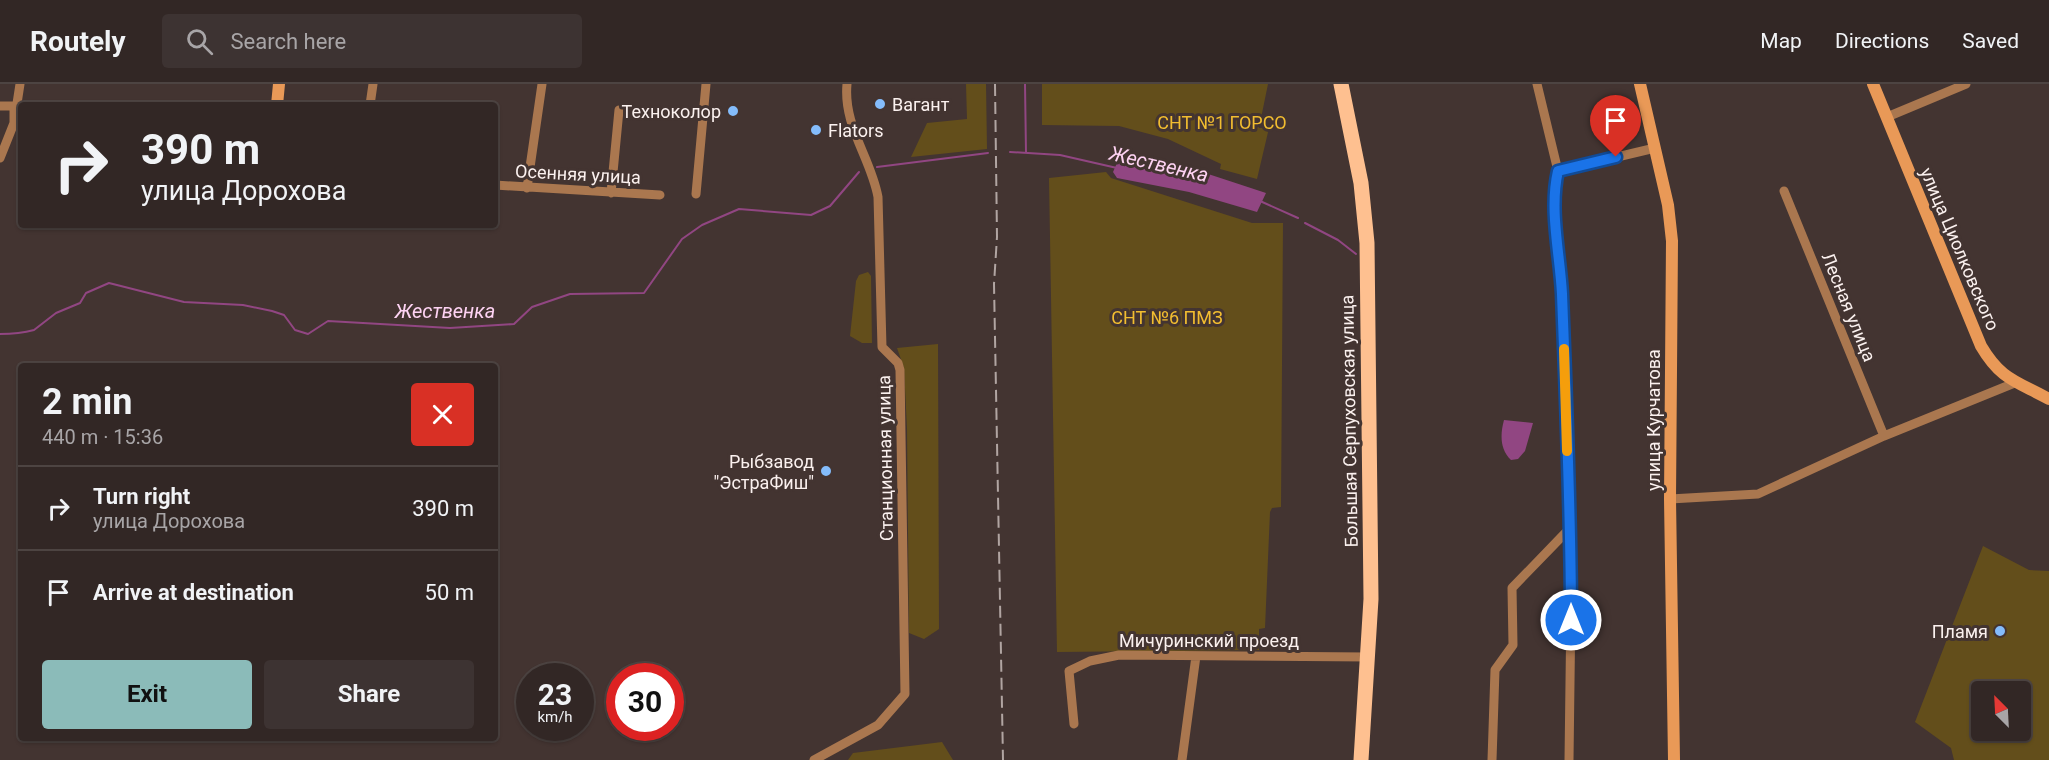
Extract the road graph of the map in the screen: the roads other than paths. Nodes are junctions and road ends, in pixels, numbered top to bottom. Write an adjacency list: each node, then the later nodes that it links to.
1 (20, 84): 13 (street)
2 (279, 84): 14 (street)
3 (373, 84): 15 (street)
4 (542, 84): 24 (street)
5 (706, 84): 27 (street)
6 (847, 84): 37 (street, Станционная улица)
7 (1341, 84): 35 (main road, Большая Серпуховская улица)
8 (1350, 84): 40 (main road, Большая Серпуховская улица)
9 (1537, 84): 22 (street)
10 (1640, 84): 20 (street, улица Курчатова)
11 (1873, 84): 18 (street, улица Циолковского)
12 (1966, 84): 18 (street)
13 (19, 102)
14 (277, 102)
15 (370, 102)
16 (0, 106): 19 (street)
17 (619, 110): 26 (street)
18 (1887, 117): 29 (street, улица Циолковского)
19 (17, 123): 21 (street)
20 (1655, 148): 22 (street); 32 (street, улица Курчатова)
21 (0, 158)
22 (1558, 171): 33 (street)
23 (498, 185): 24 (street, Осенняя улица)
24 (527, 188): 26 (street, Осенняя улица)
25 (1784, 190): 31 (street, Лесная улица)
26 (611, 193): 28 (street, Осенняя улица)
27 (696, 194)
28 (660, 195)
29 (2017, 382): 30 (street, улица Циолковского); 31 (street)
30 (2049, 399)
31 (1884, 436): 32 (street)
32 (1670, 499): 43 (street, улица Курчатова)
33 (1572, 526): 41 (street); 42 (street)
34 (1196, 656): 35 (street, Мичуринский проезд); 36 (street, Мичуринский проезд); 38 (street)
35 (1369, 657): 39 (main road, Большая Серпуховская улица)
36 (1074, 724)
37 (814, 760)
38 (1182, 760)
39 (1361, 760)
40 (1369, 760)
41 (1492, 760)
42 (1569, 760)
43 (1674, 760)

